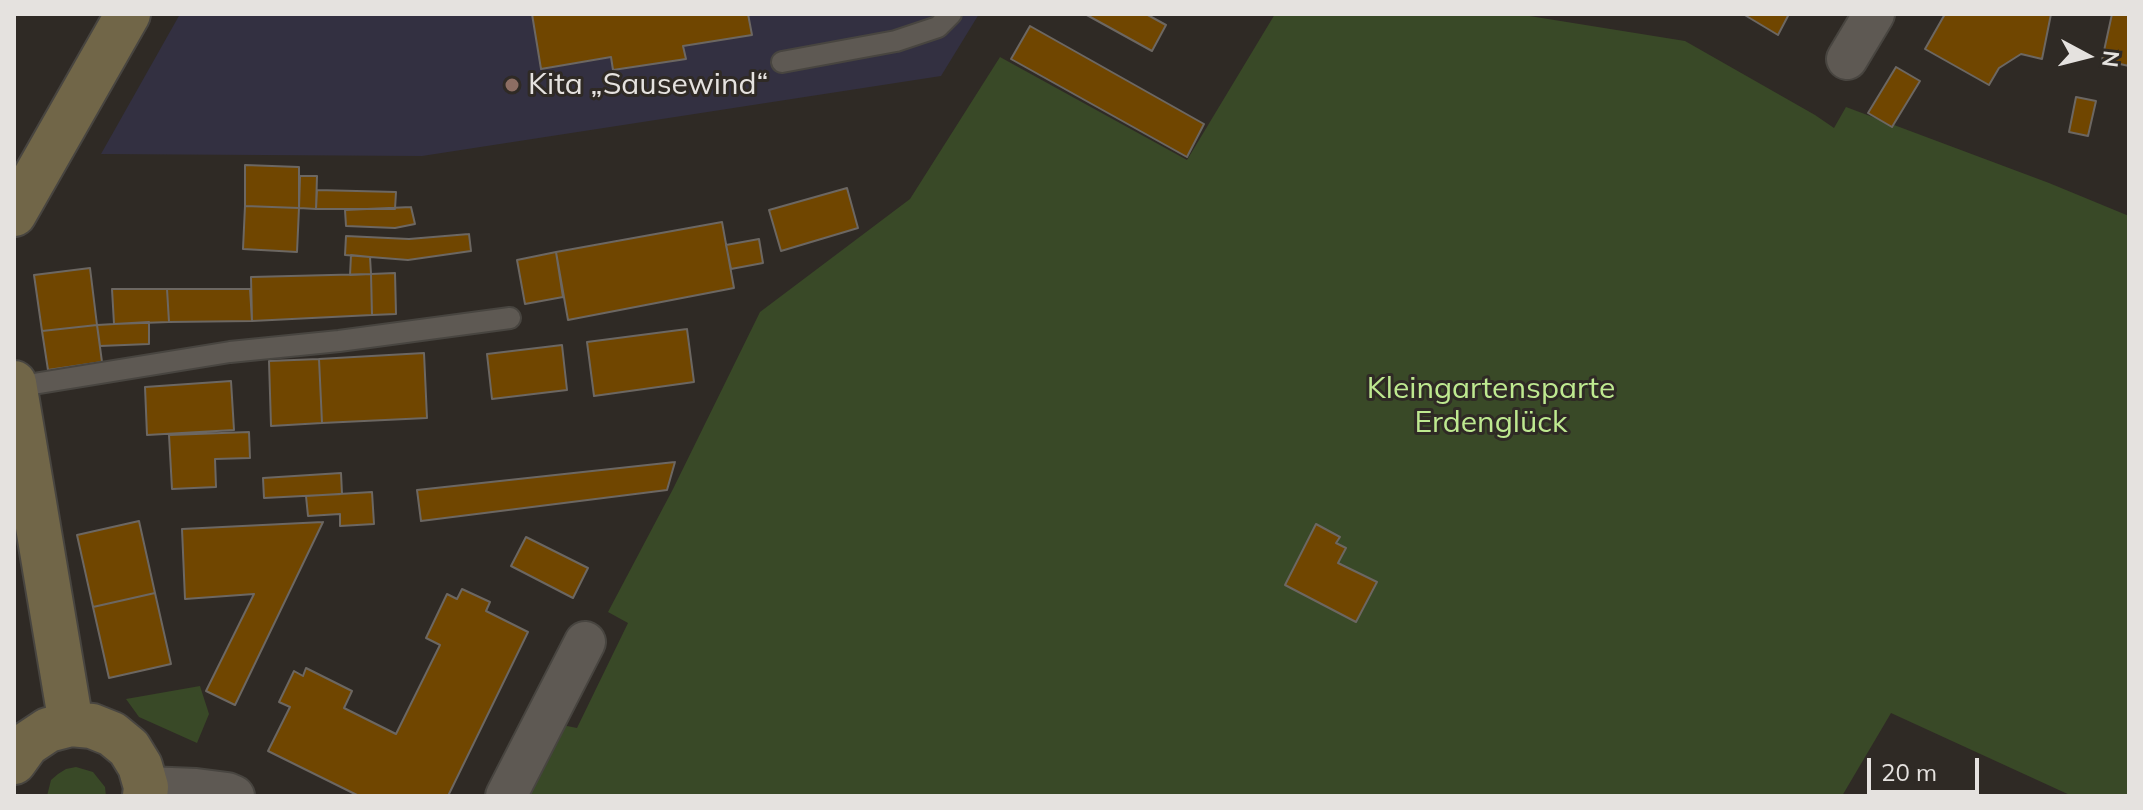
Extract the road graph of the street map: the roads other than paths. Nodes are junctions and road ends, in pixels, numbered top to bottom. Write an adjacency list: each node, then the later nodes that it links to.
1 (128, 14): 6 (street)
2 (951, 14): 5 (lane)
3 (1874, 14): 4 (street)
4 (1847, 59)
5 (782, 62)
6 (14, 214)
7 (510, 318): 8 (lane)
8 (14, 385): 10 (street)
9 (585, 642): 14 (street)
10 (71, 724): 11 (street); 12 (street)
11 (14, 762)
12 (146, 791): 13 (street)
13 (234, 796)
14 (506, 796)

